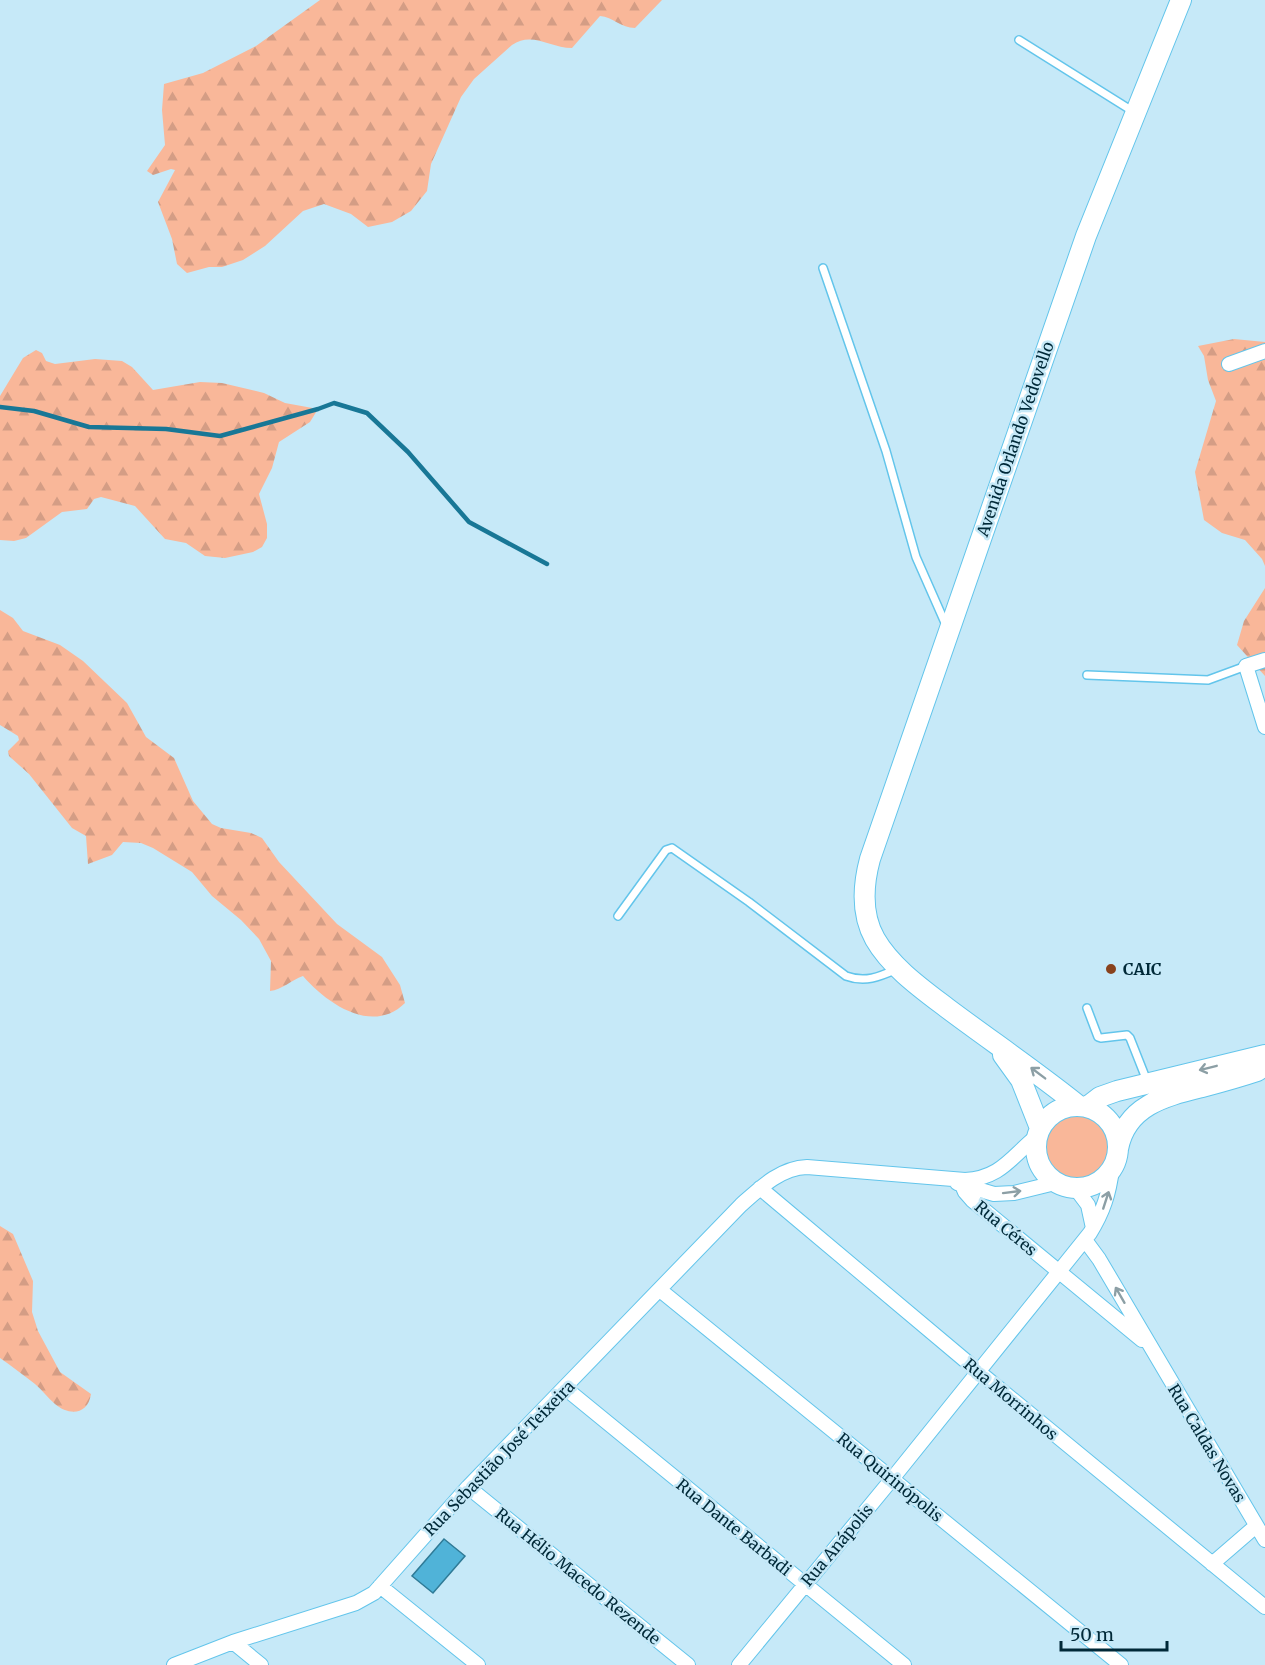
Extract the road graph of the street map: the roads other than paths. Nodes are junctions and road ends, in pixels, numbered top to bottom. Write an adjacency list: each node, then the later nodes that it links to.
1 (1181, 0): 3 (street, Avenida Orlando Vedovello)
2 (1019, 40): 3 (lane)
3 (1134, 112): 7 (street, Avenida Orlando Vedovello)
4 (823, 268): 7 (lane)
5 (1265, 351): 6 (street)
6 (1229, 364)
7 (948, 630): 13 (street, Avenida Orlando Vedovello)
8 (1265, 660): 9 (street)
9 (1246, 666): 10 (lane); 11 (street)
10 (1087, 675)
11 (1265, 727)
12 (618, 916): 13 (lane)
13 (899, 968): 15 (street)
14 (1087, 1008): 18 (lane)
15 (994, 1044): 19 (street, one-way to 15); 20 (street)
16 (1265, 1054): 18 (street, one-way to 18)
17 (1265, 1066): 21 (street)
18 (1148, 1083): 19 (street)
19 (1083, 1107): 20 (street); 21 (street)
20 (1039, 1132): 23 (street); 24 (street)
21 (1118, 1149): 22 (street)
22 (1112, 1170): 26 (street); 27 (street, Rua Anápolis, one-way to 22)
23 (964, 1182): 24 (street, one-way to 24); 25 (street, Rua Sebastião José Teixeira); 28 (street, Rua Céres)
24 (1055, 1183): 26 (street)
25 (760, 1188): 29 (street, Rua Sebastião José Teixeira); 31 (street, Rua Morrinhos)
26 (1076, 1189): 27 (street)
27 (1089, 1234): 28 (street, Rua Anápolis); 30 (street, Rua Caldas Novas, one-way to 27)
28 (1059, 1271): 30 (street, Rua Caldas Novas); 31 (street, Rua Anápolis)
29 (660, 1290): 32 (street, Rua Sebastião José Teixeira); 33 (street, Rua Quirinópolis)
30 (1150, 1346): 35 (street, Rua Caldas Novas)
31 (979, 1372): 33 (street, Rua Anápolis); 37 (street, Rua Morrinhos)
32 (565, 1388): 34 (street, Rua Sebastião José Teixeira); 38 (street, Rua Dante Barbadi)
33 (892, 1479): 38 (street, Rua Anápolis); 48 (street, Rua Quirinópolis)
34 (468, 1486): 39 (street, Rua Sebastião José Teixeira); 45 (street, Rua Hélio Macedo Rezende)
35 (1256, 1526): 36 (street, Rua Caldas Novas); 37 (street)
36 (1265, 1540)
37 (1212, 1564): 40 (street, Rua Morrinhos)
38 (804, 1584): 46 (street, Rua Anápolis); 47 (street, Rua Dante Barbadi)
39 (380, 1586): 41 (street, Rua Sebastião José Teixeira); 44 (street)
40 (1265, 1607)
41 (233, 1642): 42 (street, Rua Sebastião José Teixeira); 43 (street)
42 (174, 1665)
43 (261, 1665)
44 (478, 1665)
45 (688, 1665)
46 (739, 1665)
47 (904, 1665)
48 (1120, 1665)

